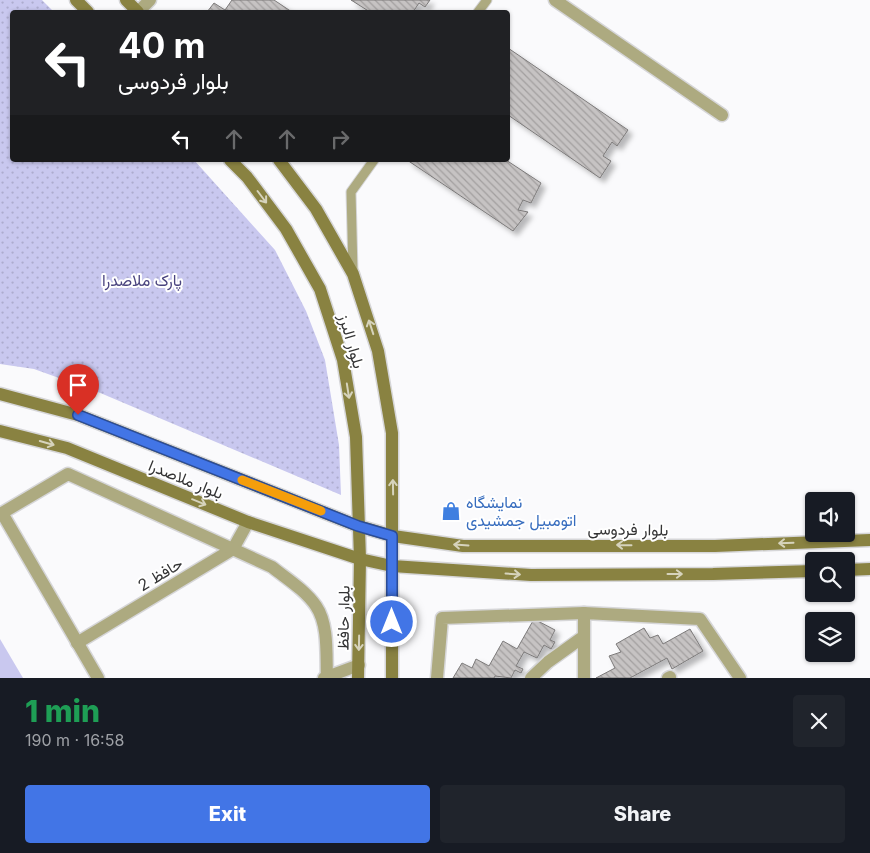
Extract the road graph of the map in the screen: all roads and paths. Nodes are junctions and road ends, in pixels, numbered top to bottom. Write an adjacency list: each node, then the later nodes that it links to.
1 (76, 0): 5 (main road)
2 (126, 0): 6 (main road)
3 (150, 0): 7 (street)
4 (555, 0): 8 (street)
5 (86, 10)
6 (136, 10)
7 (140, 10)
8 (722, 114)
9 (232, 162): 16 (main road, بلوار البرز, one-way to 16)
10 (281, 162): 12 (main road, بلوار البرز)
11 (373, 162): 12 (lane)
12 (353, 274): 17 (main road, بلوار البرز, one-way to 12)
13 (0, 394): 16 (main road, بلوار ملاصدرا)
14 (0, 431): 15 (main road, بلوار ملاصدرا, one-way to 15)
15 (248, 522): 19 (street, حافظ 2); 20 (main road, بلوار ملاصدرا)
16 (358, 526): 17 (main road, بلوار فردوسی); 20 (main road, بلوار البرز)
17 (392, 536): 18 (main road, بلوار فردوسی, one-way to 17); 21 (main road)
18 (870, 540)
19 (233, 549): 27 (street, حافظ 2); 27 (street); 29 (street)
20 (360, 559): 21 (main road); 28 (main road, بلوار حافظ, one-way to 28)
21 (392, 566): 24 (main road, one-way to 24); 31 (main road)
22 (870, 569): 23 (main road)
23 (855, 570)
24 (805, 571)
25 (584, 613): 26 (street); 32 (street); 35 (street)
26 (583, 637): 33 (street); 34 (street)
27 (77, 643): 30 (street)
28 (358, 672): 29 (street)
29 (326, 677)
30 (98, 678)
31 (392, 678)
32 (436, 678)
33 (531, 678)
34 (584, 678)
35 (740, 678)

